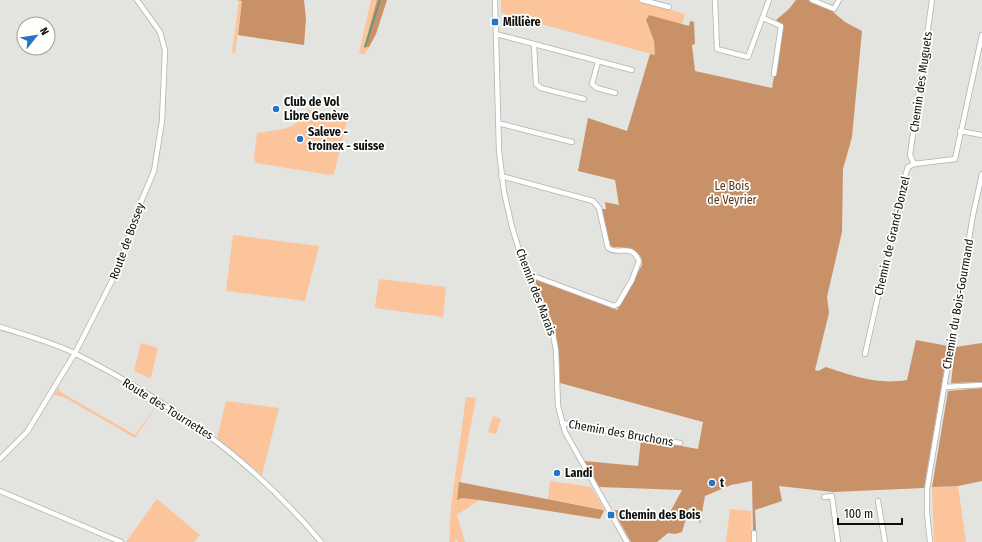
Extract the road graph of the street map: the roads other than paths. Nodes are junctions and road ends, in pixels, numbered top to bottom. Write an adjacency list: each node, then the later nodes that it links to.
1 (137, 0): 28 (street, Route de Bossey)
2 (495, 0): 11 (street, Chemin des Marais)
3 (642, 0): 9 (street)
4 (715, 0): 10 (street)
5 (769, 0): 10 (street)
6 (812, 0): 7 (street)
7 (839, 0)
8 (932, 0): 23 (street, Chemin des Muguets)
9 (669, 7)
10 (763, 18): 16 (street)
11 (496, 34): 13 (street); 19 (street, Chemin des Marais)
12 (982, 35): 20 (street, Chemin de Grand-Donzel)
13 (534, 45): 14 (street); 18 (street)
14 (598, 62): 15 (street); 17 (street)
15 (632, 70)
16 (774, 74)
17 (615, 94)
18 (584, 99)
19 (498, 123): 22 (street); 25 (street, Chemin des Marais)
20 (961, 131): 21 (street); 23 (street, Chemin de Grand-Donzel)
21 (982, 135)
22 (572, 142)
23 (914, 164): 29 (street, Chemin de Grand-Donzel)
24 (982, 174): 31 (street, Chemin du Bois-Gourmand)
25 (501, 176): 26 (street, Chemin des Marais); 26 (street)
26 (528, 274): 32 (street, Chemin des Marais)
27 (0, 327): 28 (street, Route des Tournettes)
28 (74, 353): 34 (street, Route de Bossey); 40 (street, Route des Tournettes)
29 (865, 354)
30 (982, 385): 31 (street)
31 (944, 387): 45 (street, Chemin du Bois-Gourmand)
32 (562, 423): 33 (street, Chemin des Bruchons); 41 (street, Chemin des Marais)
33 (680, 444)
34 (0, 459)
35 (0, 491): 39 (street)
36 (824, 497): 43 (street)
37 (878, 501): 44 (street)
38 (754, 533): 42 (street)
39 (121, 542)
40 (321, 542)
41 (627, 542)
42 (754, 542)
43 (838, 542)
44 (885, 542)
45 (930, 542)

